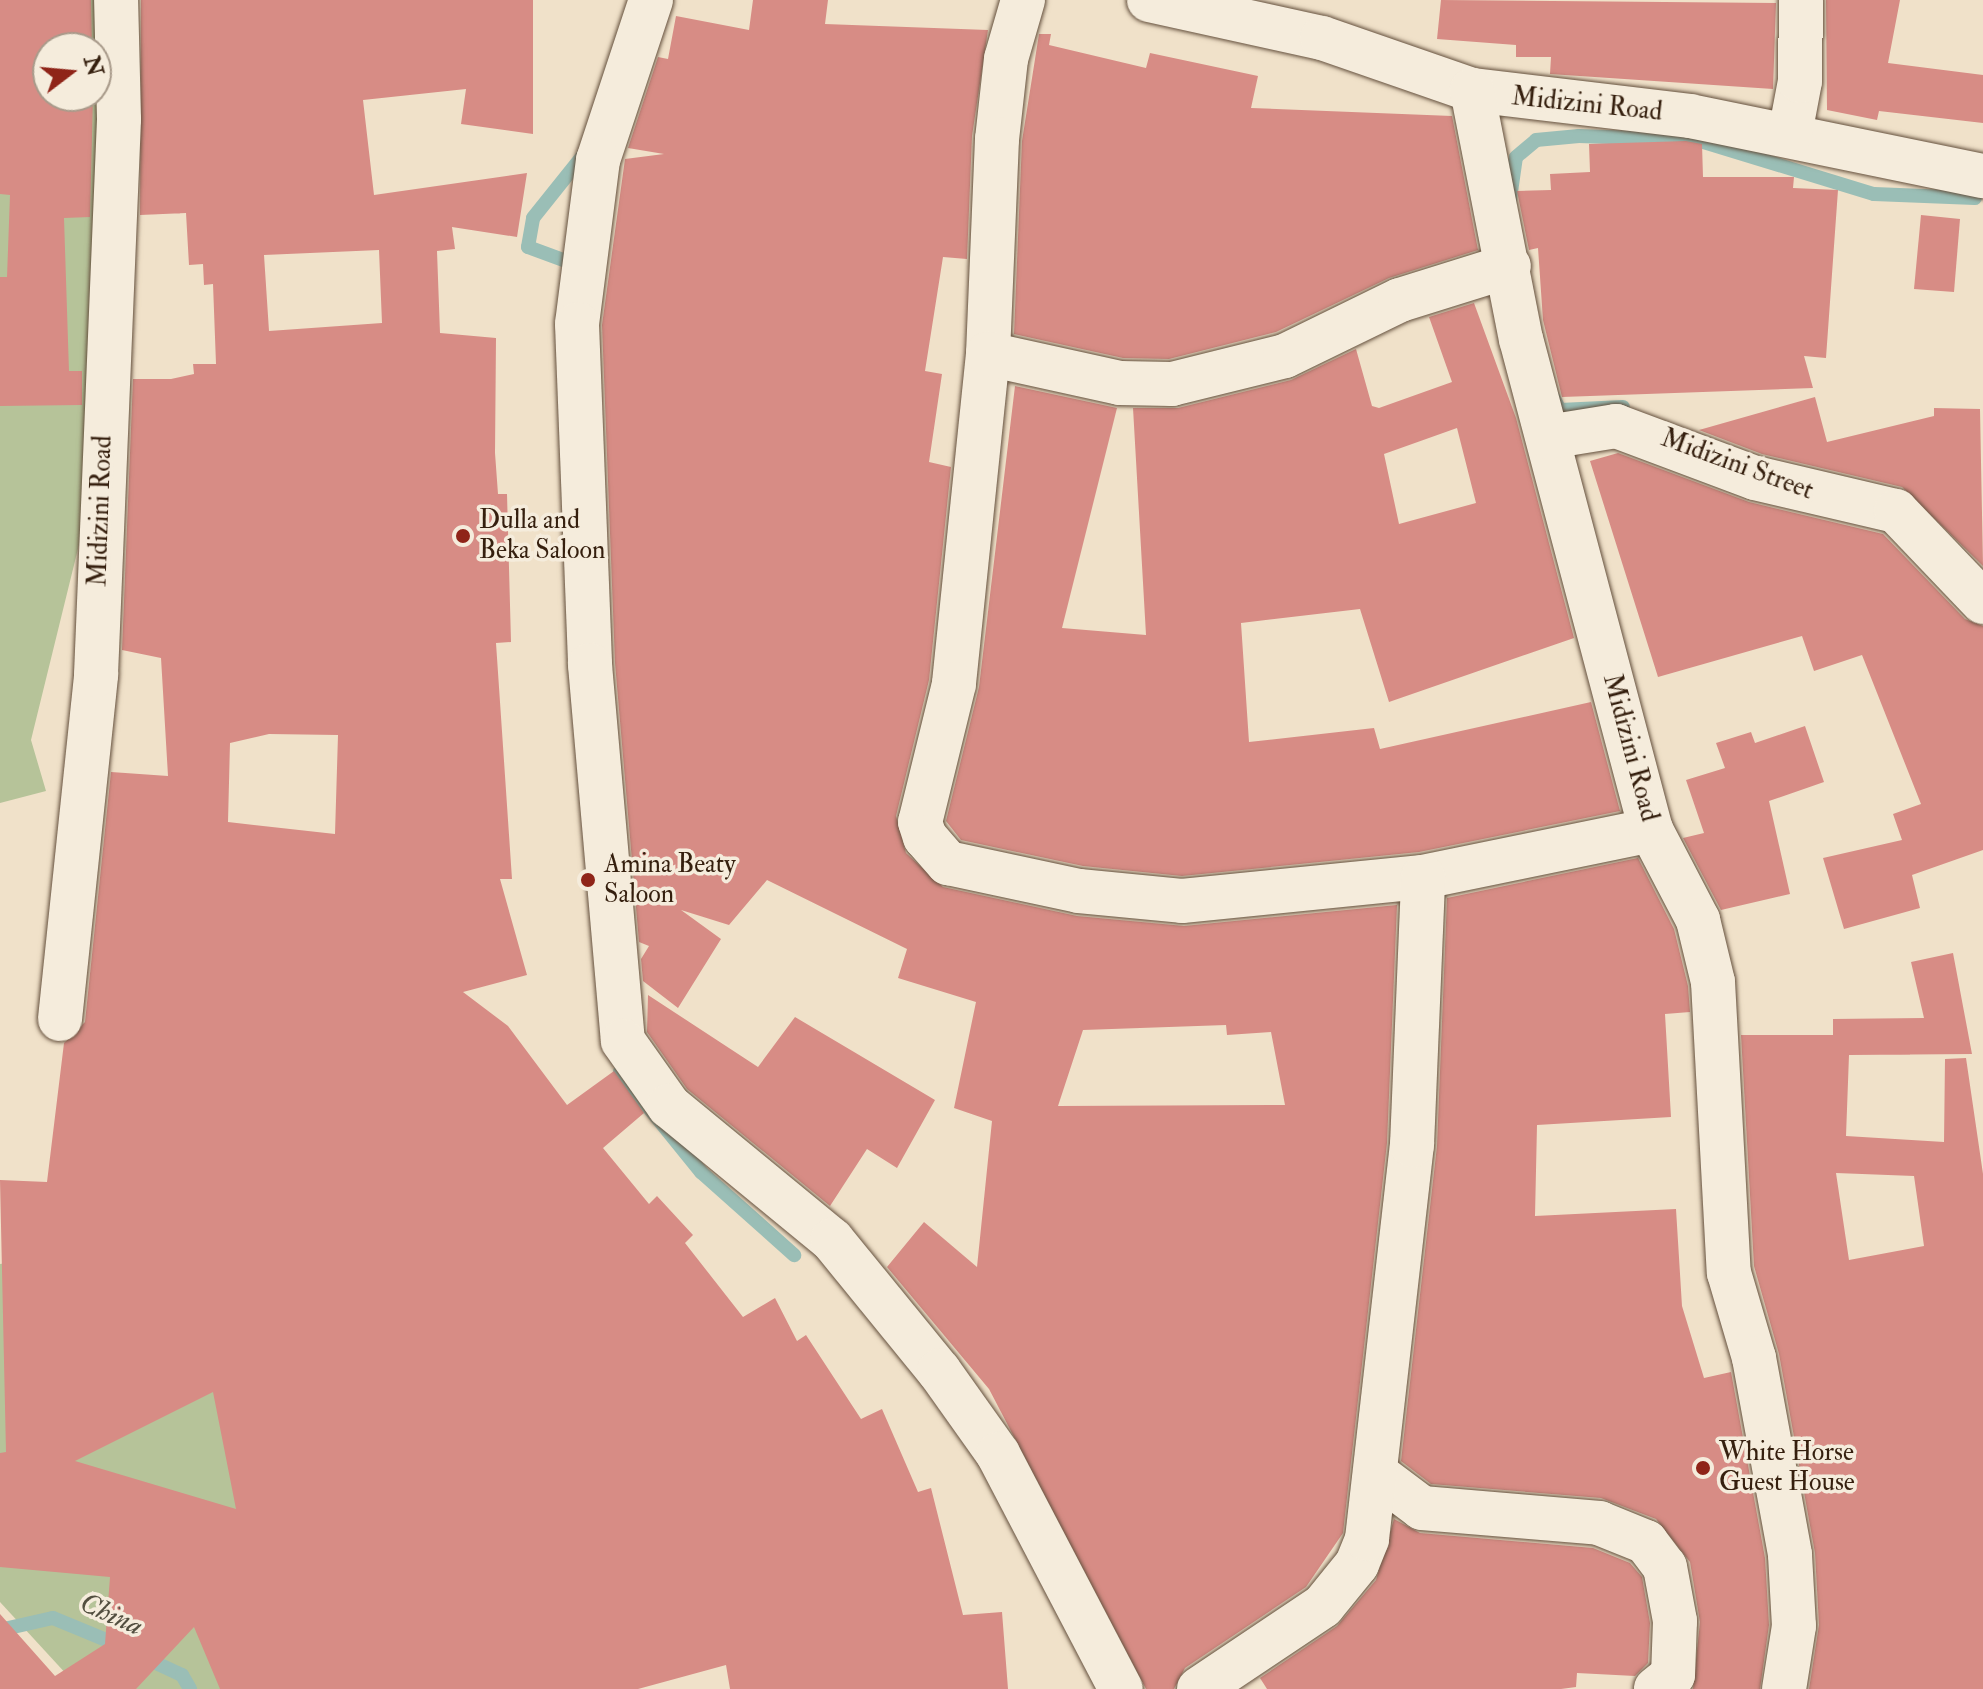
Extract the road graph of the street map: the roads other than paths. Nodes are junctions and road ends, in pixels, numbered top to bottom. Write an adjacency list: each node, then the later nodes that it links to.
1 (116, 0): 15 (street, Midizini Road)
2 (651, 0): 17 (street)
3 (1023, 0): 10 (street)
4 (1154, 0): 6 (street, Midizini Road)
5 (1801, 0): 7 (street)
6 (1472, 90): 7 (street, Midizini Road); 9 (street, Midizini Road)
7 (1790, 134): 8 (street, Midizini Road)
8 (1983, 176)
9 (1509, 266): 10 (street); 11 (street, Midizini Road)
10 (988, 354): 14 (street)
11 (1548, 437): 12 (street, Midizini Street); 13 (street, Midizini Road)
12 (1983, 602)
13 (1651, 830): 14 (street); 20 (street, Midizini Road)
14 (1423, 877): 16 (street)
15 (60, 1019)
16 (1378, 1475): 18 (street); 19 (street)
17 (1121, 1689)
18 (1199, 1689)
19 (1656, 1689)
20 (1784, 1689)

